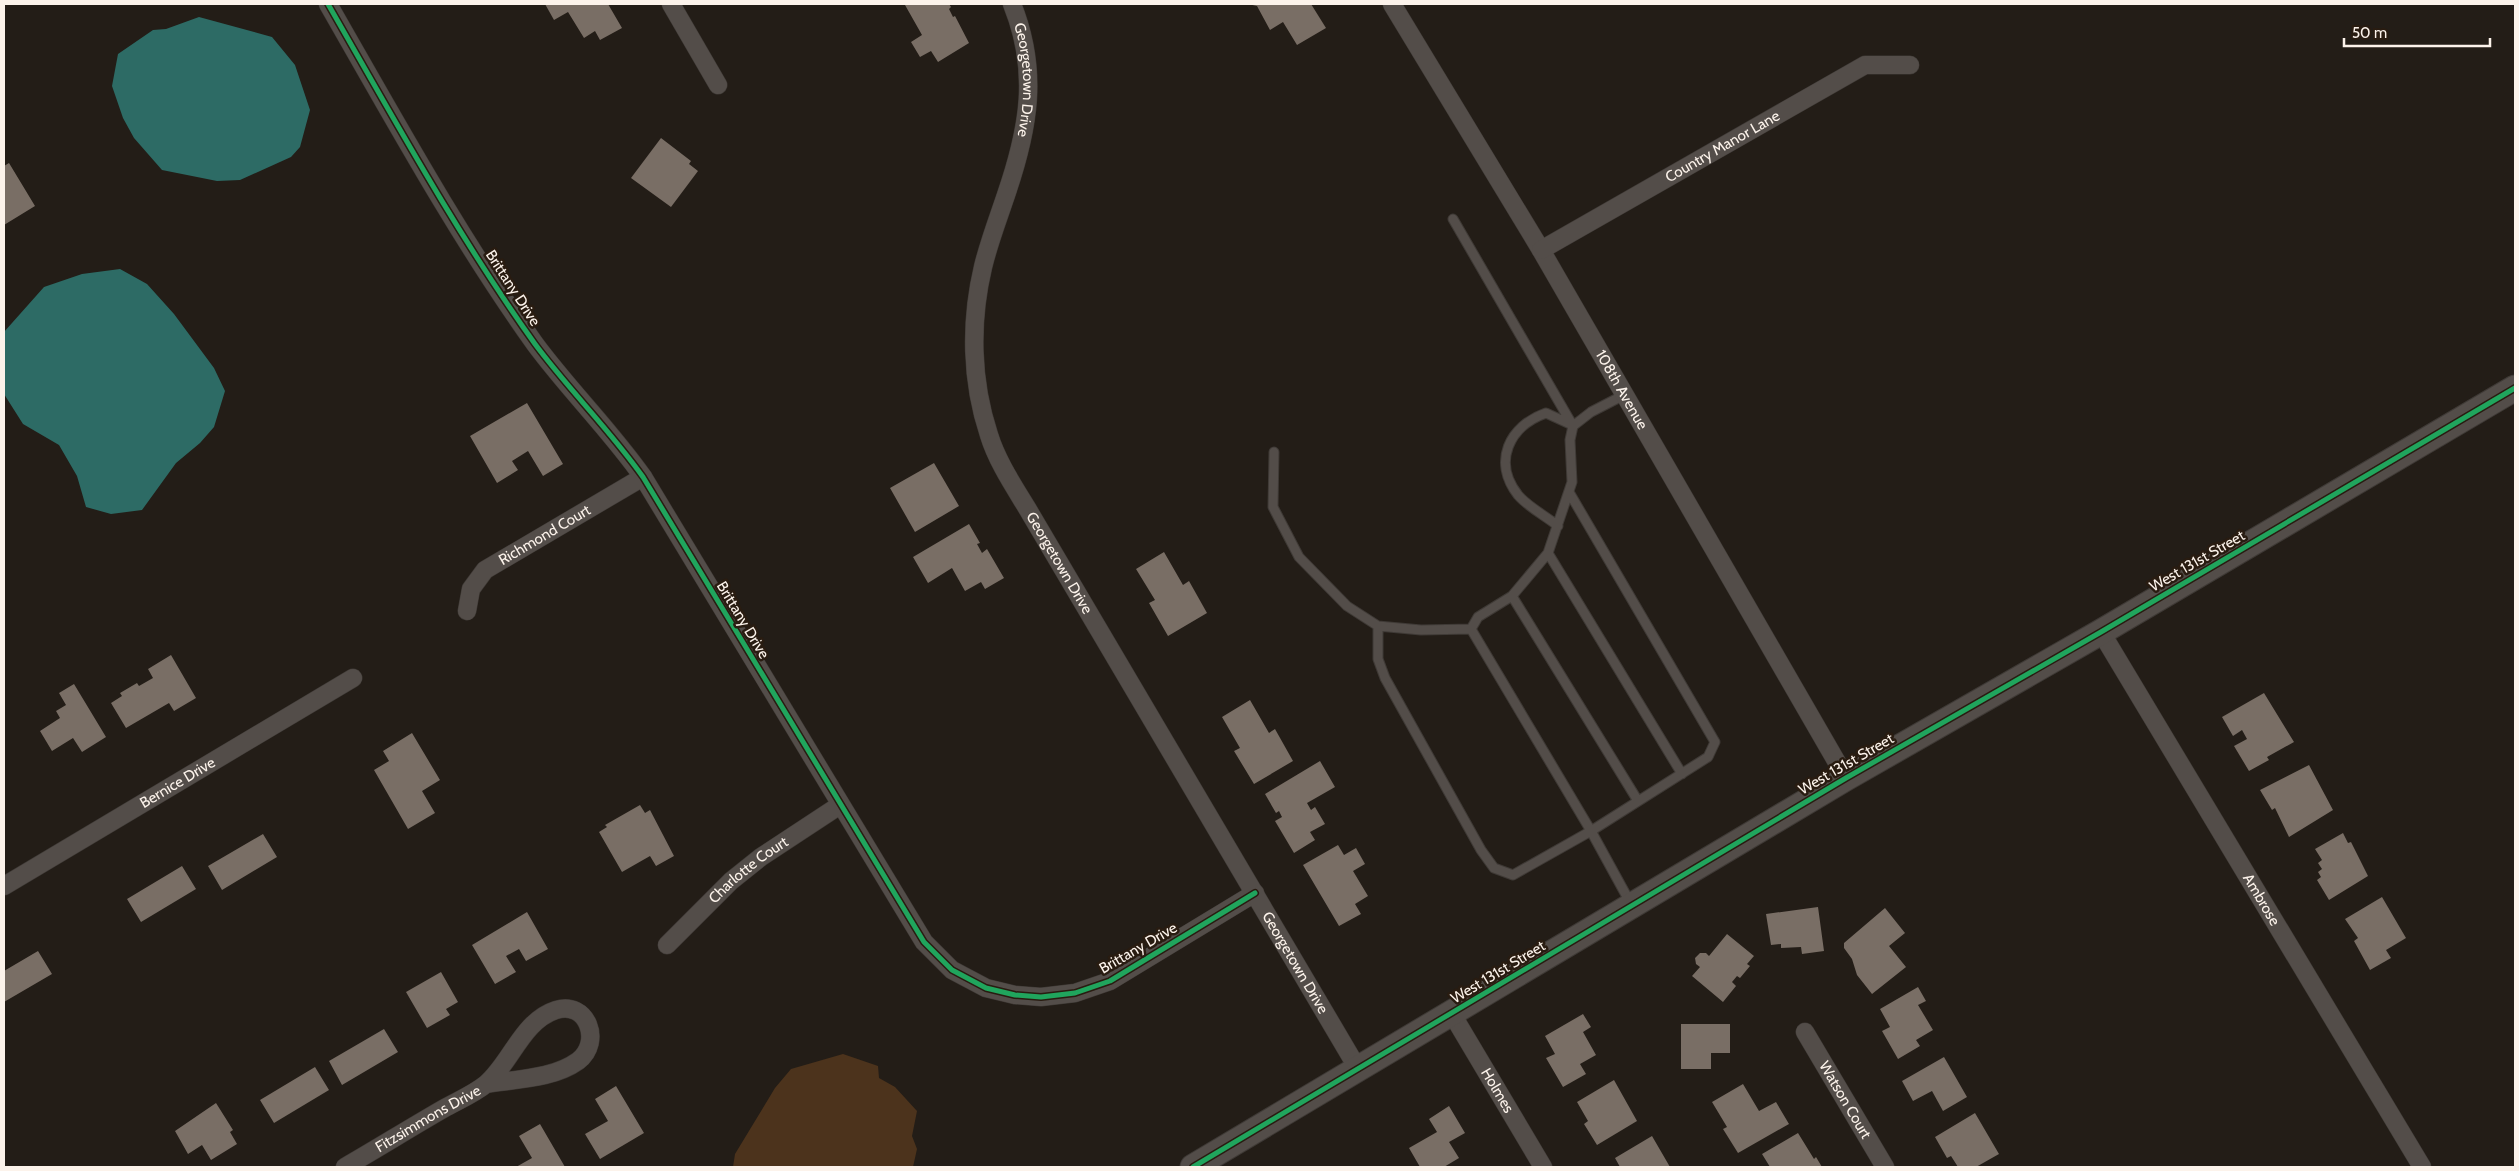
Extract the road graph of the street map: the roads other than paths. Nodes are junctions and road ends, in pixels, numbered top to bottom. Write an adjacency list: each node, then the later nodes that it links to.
1 (328, 4): 13 (street, Brittany Drive)
2 (671, 4): 6 (street)
3 (1012, 4): 29 (street, Georgetown Drive)
4 (1392, 4): 8 (street, 108th Avenue)
5 (1910, 65): 8 (street, Country Manor Lane)
6 (718, 85)
7 (1453, 219): 11 (lane)
8 (1540, 250): 10 (street, 108th Avenue)
9 (2515, 388): 21 (street, West 131st Street)
10 (1624, 395): 11 (lane); 24 (street, 108th Avenue)
11 (1573, 426): 14 (lane); 15 (lane)
12 (1274, 452): 19 (lane)
13 (643, 477): 18 (street, Richmond Court); 26 (street, Brittany Drive)
14 (1569, 492): 15 (lane); 23 (lane)
15 (1558, 526): 16 (lane)
16 (1548, 553): 17 (lane); 23 (lane)
17 (1512, 596): 20 (lane); 25 (lane)
18 (467, 611)
19 (1378, 626): 20 (lane); 27 (lane)
20 (1471, 629): 27 (lane)
21 (2101, 632): 24 (street, West 131st Street); 40 (street, Ambrose)
22 (353, 678): 28 (street, Bernice Drive)
23 (1682, 774): 25 (lane)
24 (1846, 778): 30 (street, West 131st Street)
25 (1638, 802): 27 (lane)
26 (840, 805): 29 (street, Brittany Drive); 31 (street, Charlotte Court)
27 (1591, 831): 30 (lane)
28 (4, 886)
29 (1255, 893): 34 (street, Georgetown Drive)
30 (1632, 906): 32 (street, West 131st Street)
31 (667, 945)
32 (1452, 1014): 34 (street, West 131st Street); 38 (street, Holmes)
33 (1805, 1032): 39 (street, Watson Court)
34 (1358, 1069): 37 (street, West 131st Street)
35 (486, 1084): 35 (street, Fitzsimmons Drive); 36 (street, Fitzsimmons Drive)
36 (345, 1167)
37 (1193, 1167)
38 (1543, 1167)
39 (1885, 1167)
40 (2422, 1167)

